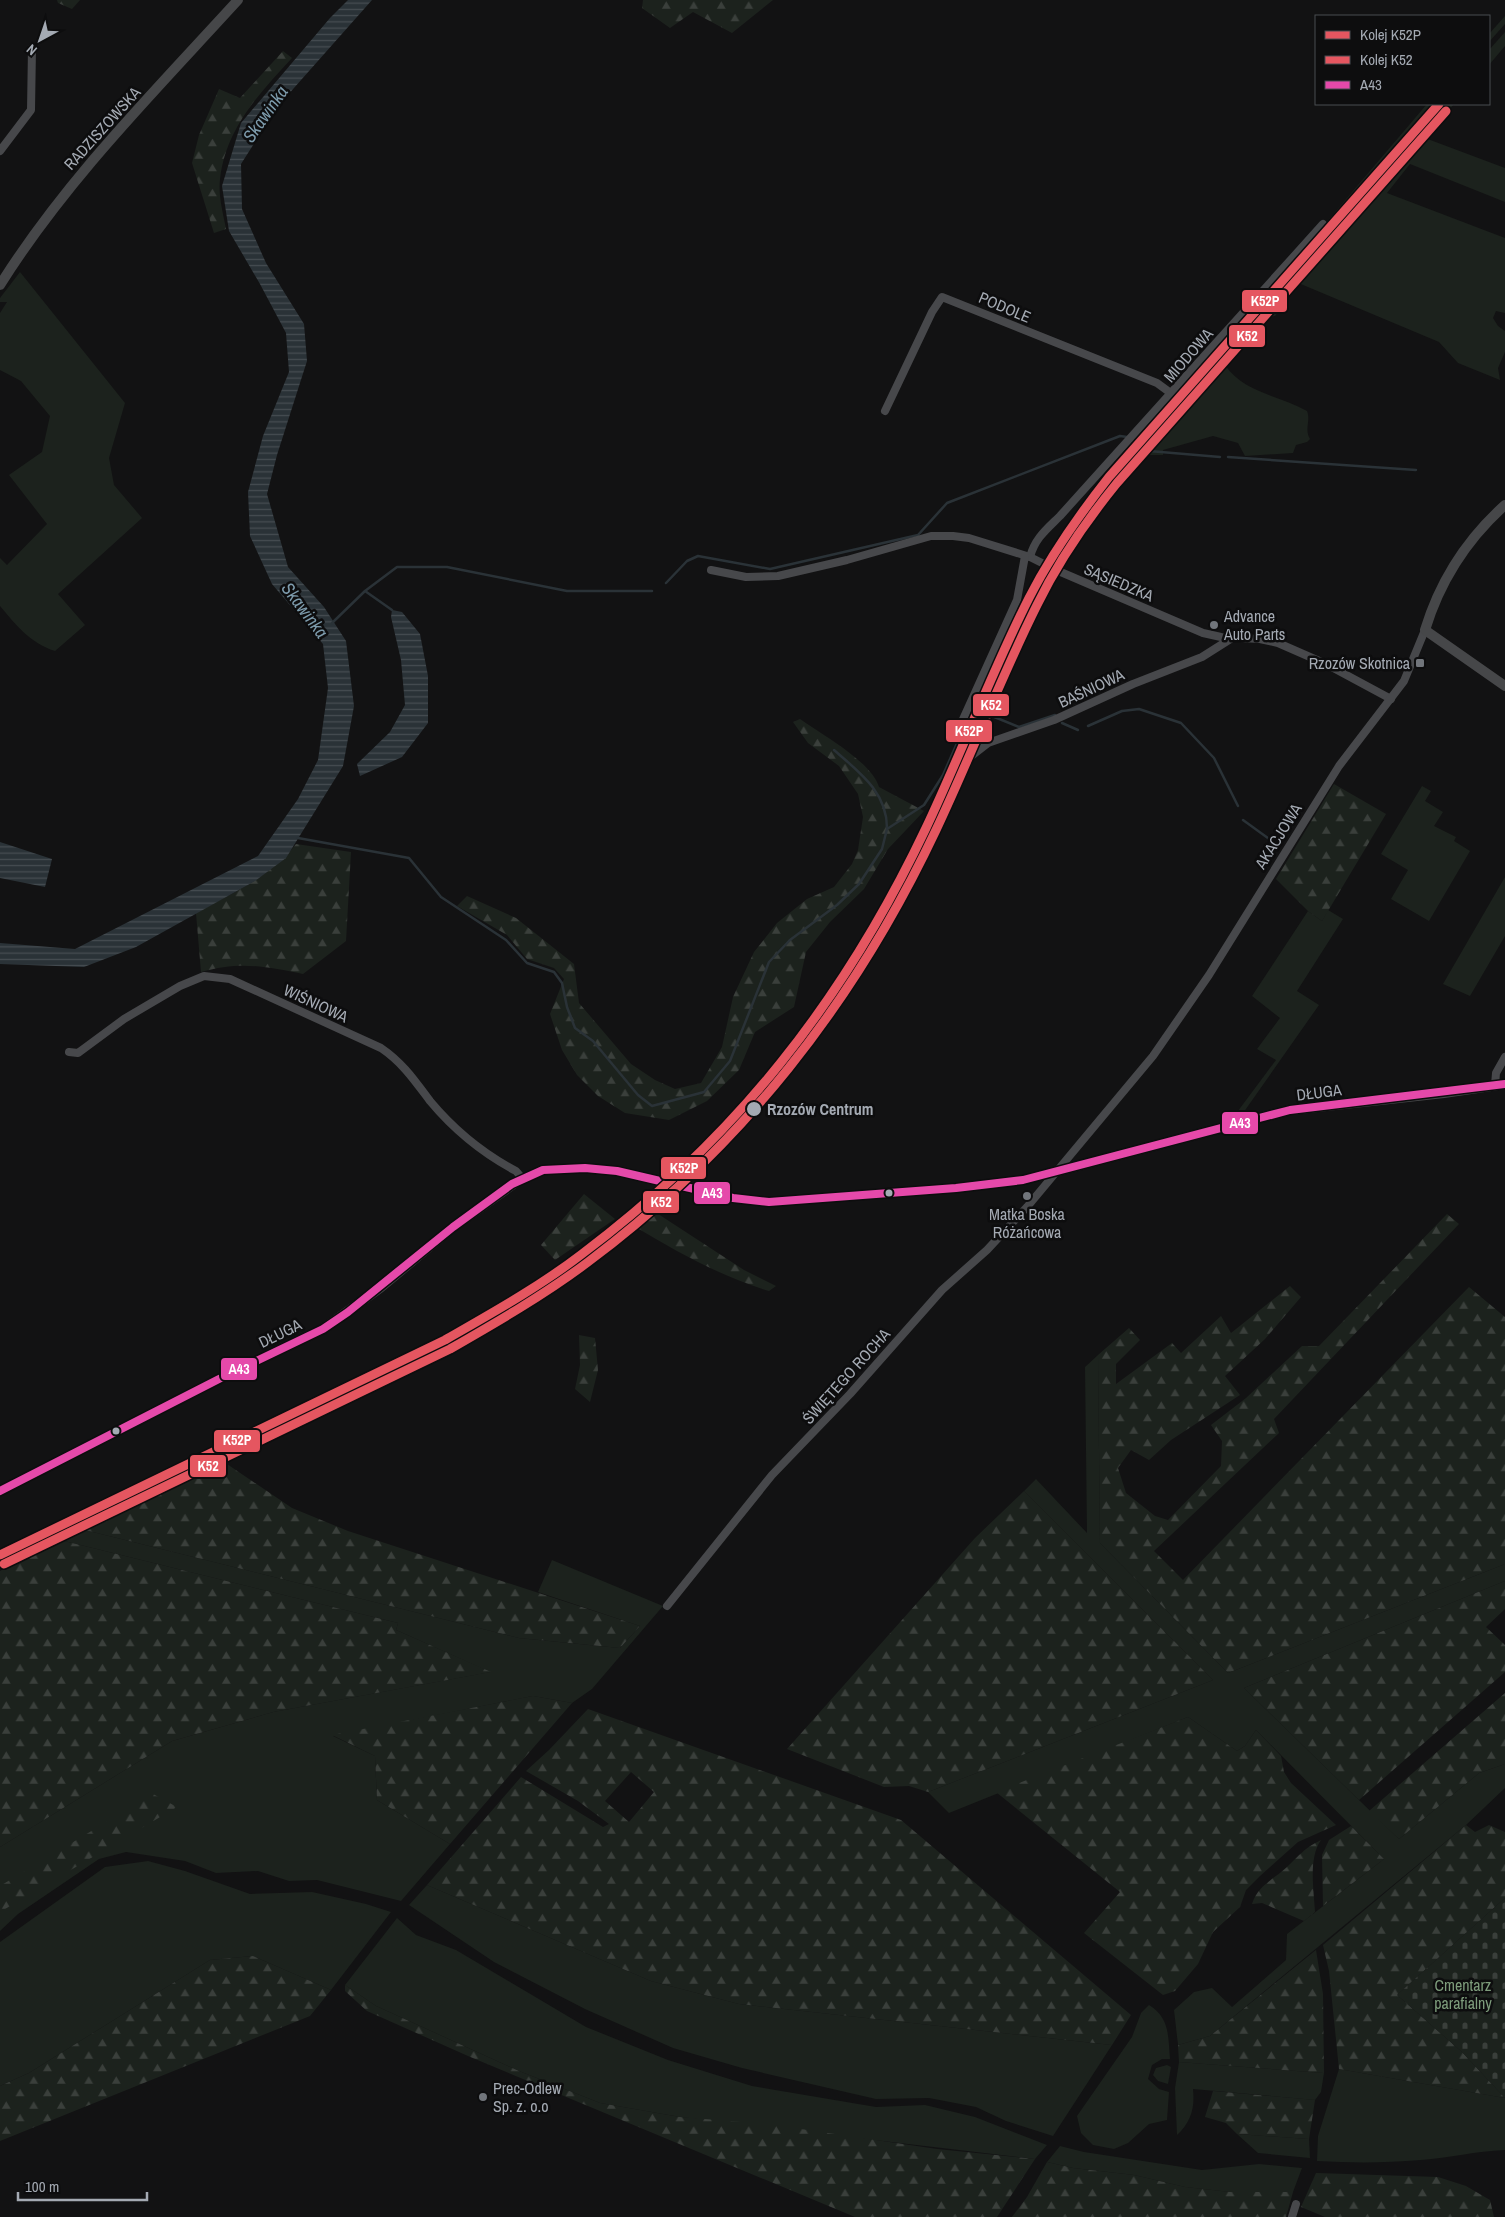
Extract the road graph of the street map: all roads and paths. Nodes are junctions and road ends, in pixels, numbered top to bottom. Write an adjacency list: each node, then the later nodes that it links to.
1 (238, 0): 5 (street, RADZISZOWSKA)
2 (32, 48): 3 (street)
3 (0, 151)
4 (1323, 224): 6 (street, MIODOWA)
5 (0, 285)
6 (1172, 394): 7 (street, PODOLE); 9 (street, MIODOWA)
7 (885, 411)
8 (1505, 505): 11 (street, AKACJOWA)
9 (1028, 556): 10 (street, SĄSIEDZKA); 12 (street, SĄSIEDZKA); 15 (street, MIODOWA)
10 (711, 570)
11 (1425, 630): 13 (street); 14 (street, AKACJOWA)
12 (1232, 638): 14 (street, SĄSIEDZKA); 16 (street, BAŚNIOWA)
13 (1505, 686)
14 (1391, 699): 20 (street, AKACJOWA)
15 (955, 736)
16 (966, 765)
17 (69, 1052): 21 (street, WIŚNIOWA)
18 (1505, 1058): 19 (street)
19 (1500, 1084): 20 (street, DŁUGA)
20 (1054, 1172): 23 (street, ŚWIĘTEGO ROCHA)
21 (522, 1178): 22 (street, DŁUGA)
22 (0, 1491)
23 (667, 1606)
24 (1296, 2204): 25 (street)
25 (1292, 2217)

